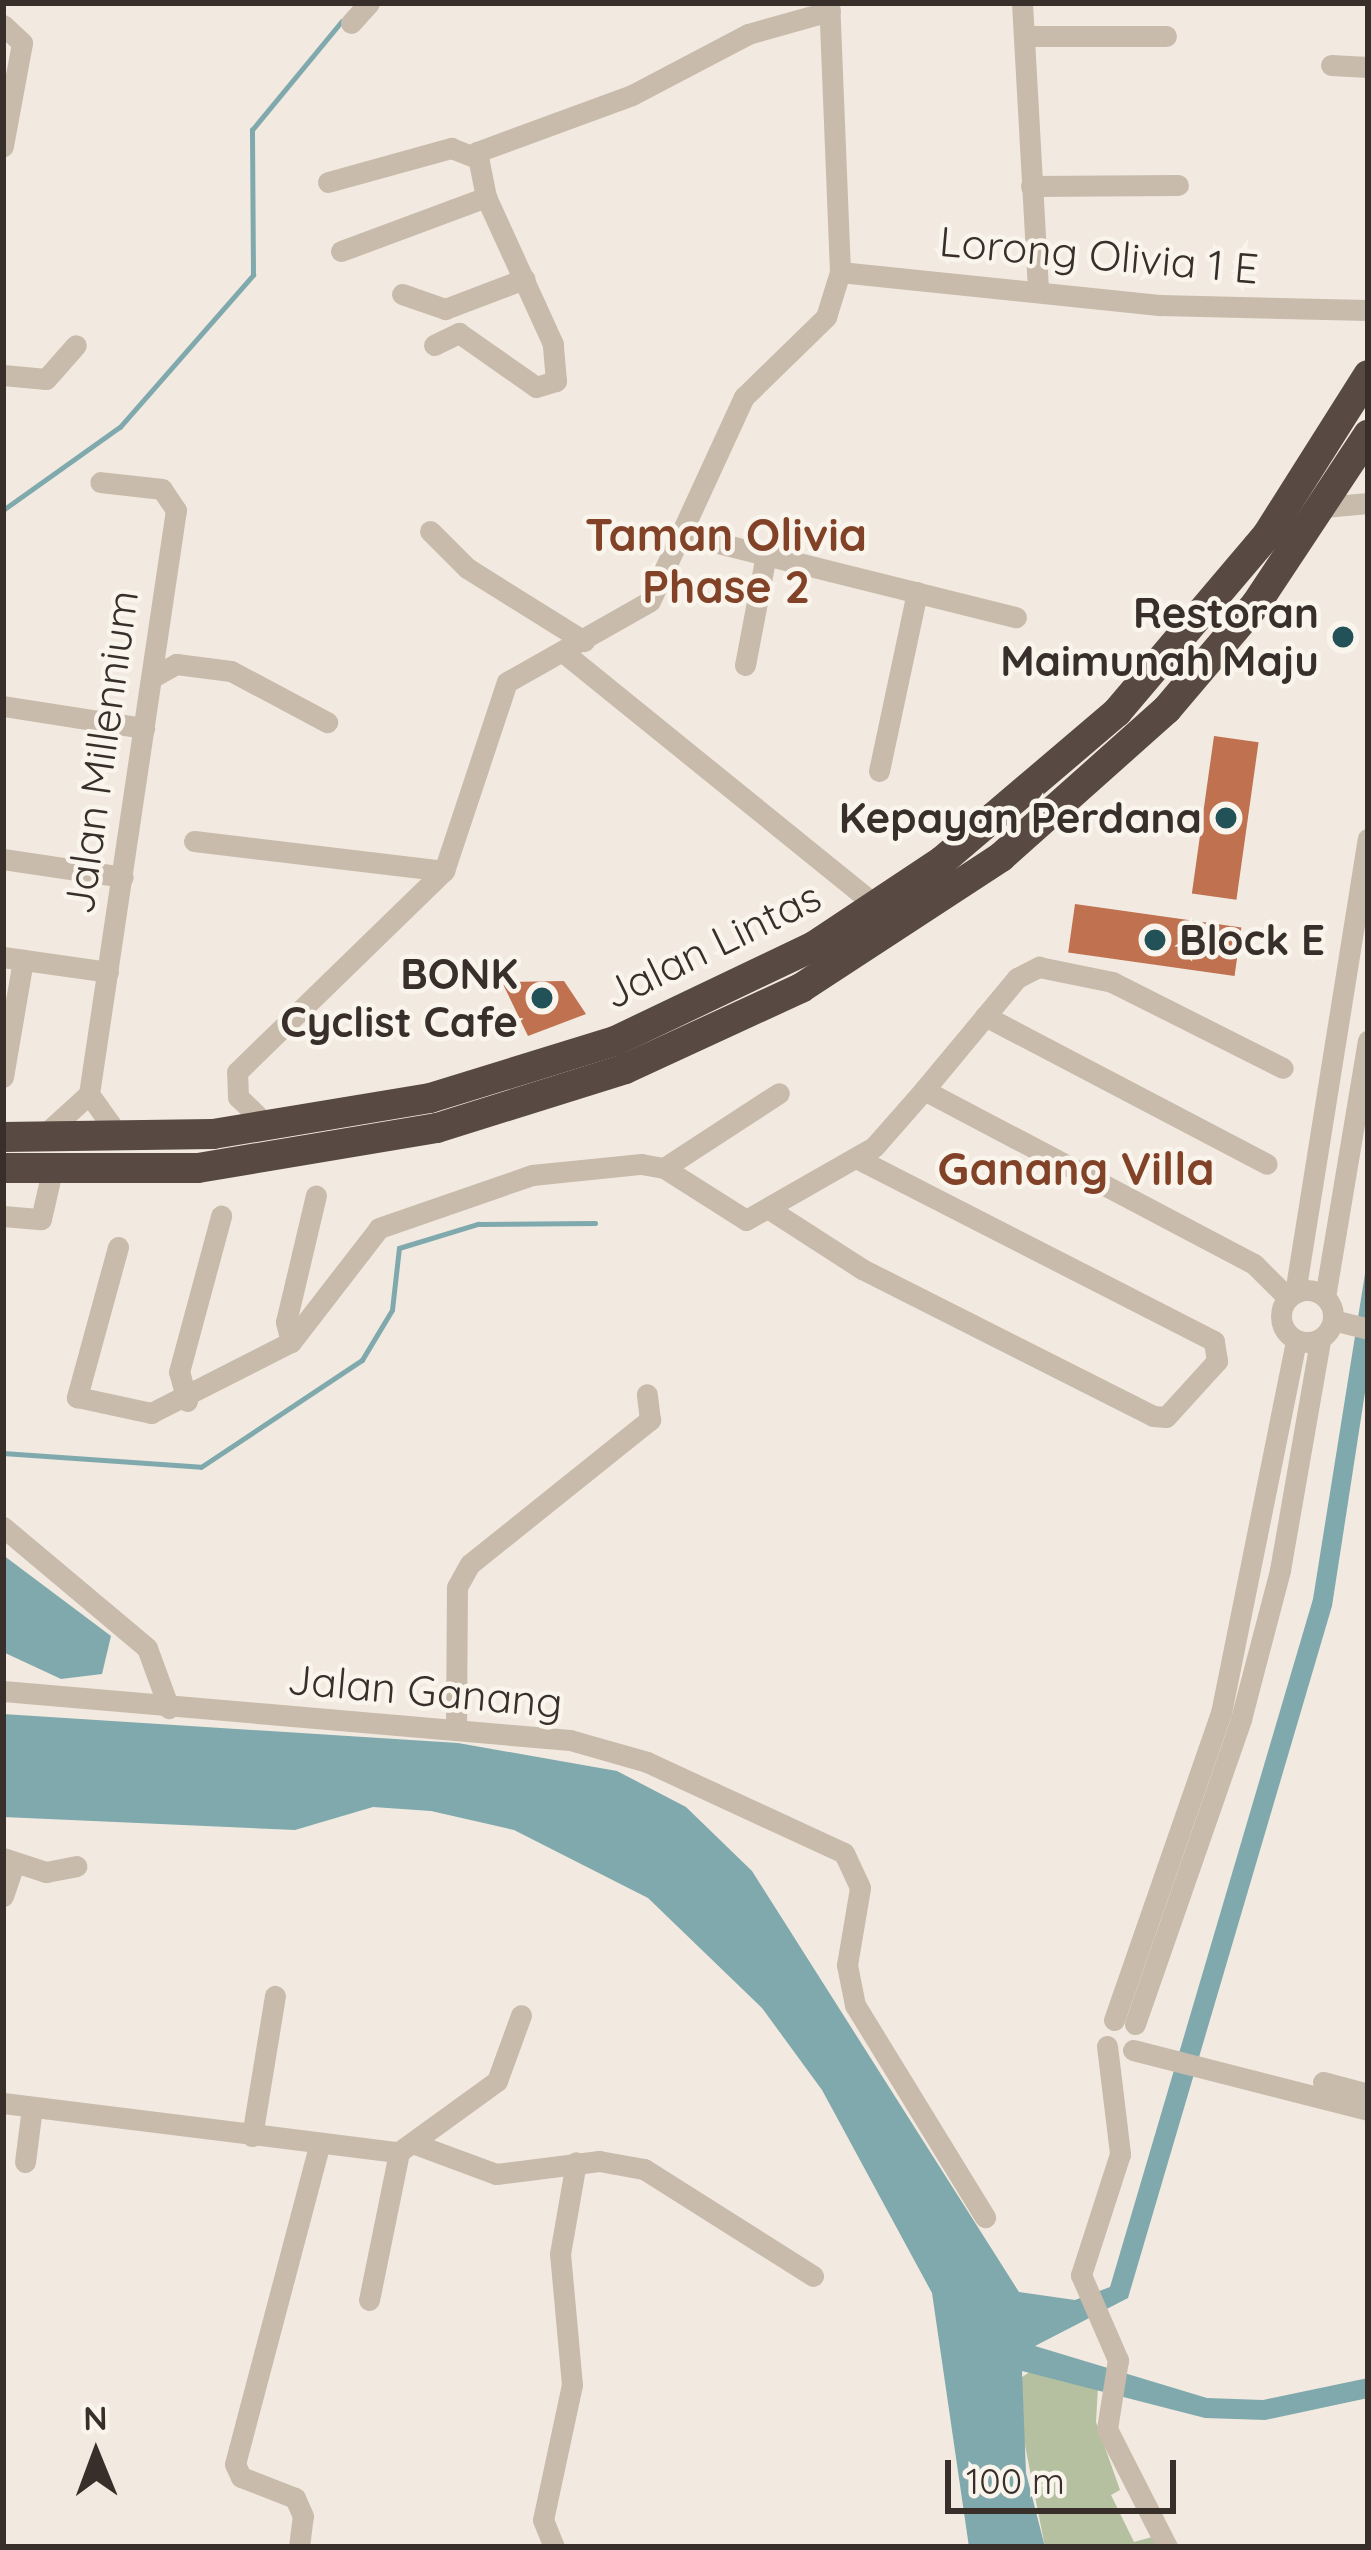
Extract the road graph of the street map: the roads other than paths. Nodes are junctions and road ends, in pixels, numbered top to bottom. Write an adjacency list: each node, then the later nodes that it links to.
1 (369, 3): 4 (street)
2 (1022, 3): 6 (street)
3 (829, 7): 11 (street); 17 (street)
4 (351, 22)
5 (3, 25): 10 (street)
6 (1024, 36): 7 (street); 14 (street)
7 (1166, 36)
8 (1331, 64): 9 (street)
9 (1368, 68)
10 (3, 146)
11 (474, 157): 12 (street); 15 (street)
12 (328, 182)
13 (1178, 185): 14 (street)
14 (1031, 186): 19 (street)
15 (486, 197): 16 (street); 18 (street)
16 (341, 251)
17 (840, 272): 19 (street, Lorong Olivia 1 E); 32 (street)
18 (524, 279): 20 (street); 24 (street)
19 (1038, 292): 21 (street, Lorong Olivia 1 E)
20 (402, 294)
21 (1359, 310): 22 (street, Lorong Olivia 1 E)
22 (1368, 334)
23 (76, 345): 25 (street)
24 (434, 345)
25 (3, 375)
26 (1365, 385): 49 (highway, Jalan Lintas)
27 (1368, 435): 30 (highway, Jalan Lintas)
28 (100, 482): 39 (street, Jalan Millennium)
29 (1368, 502): 30 (street)
30 (1324, 507): 52 (highway, Jalan Lintas)
31 (430, 531): 36 (street)
32 (686, 535): 33 (street); 36 (street)
33 (766, 555): 34 (street); 38 (street)
34 (917, 592): 35 (street); 43 (street)
35 (1016, 617)
36 (584, 641): 37 (street)
37 (563, 652): 47 (street); 49 (street)
38 (745, 665)
39 (151, 678): 41 (street); 42 (street, Jalan Millennium)
40 (3, 706): 42 (street)
41 (327, 722)
42 (144, 728): 48 (street, Jalan Millennium)
43 (879, 771)
44 (1368, 839): 77 (street)
45 (194, 841): 47 (street)
46 (3, 859): 48 (street)
47 (444, 872): 61 (street)
48 (123, 877): 53 (street, Jalan Millennium)
49 (879, 908): 50 (highway, Jalan Lintas)
50 (814, 946): 52 (highway); 62 (highway, Jalan Lintas)
51 (13, 958): 53 (street); 57 (street)
52 (835, 969): 71 (highway, Jalan Lintas)
53 (108, 972): 59 (street, Jalan Millennium)
54 (985, 1016): 56 (street); 58 (street); 68 (street)
55 (1368, 1041): 78 (street)
56 (1283, 1068)
57 (3, 1078)
58 (924, 1090): 67 (street); 77 (street)
59 (89, 1094): 65 (street); 66 (street)
60 (779, 1094): 70 (street)
61 (238, 1097): 62 (street); 63 (street)
62 (269, 1127): 63 (highway, Jalan Lintas)
63 (213, 1134): 66 (highway, Jalan Lintas)
64 (3, 1136): 65 (highway, Jalan Lintas)
65 (38, 1139): 66 (highway, Jalan Lintas)
66 (121, 1139)
67 (857, 1159): 73 (street); 73 (street)
68 (1267, 1164)
69 (3, 1168): 71 (highway, Jalan Lintas)
70 (664, 1168): 73 (street); 82 (street)
71 (52, 1171): 74 (street)
72 (316, 1195): 82 (street)
73 (769, 1209)
74 (3, 1216)
75 (221, 1216): 84 (street)
76 (118, 1247): 84 (street)
77 (1292, 1295): 78 (street); 81 (street)
78 (1325, 1297): 79 (street)
79 (1350, 1325): 80 (street)
80 (1320, 1340): 81 (street); 94 (street)
81 (1296, 1341): 94 (street)
82 (291, 1342): 84 (street)
83 (647, 1394): 88 (street)
84 (187, 1401)
85 (3, 1527): 87 (street)
86 (3, 1691): 87 (street, Jalan Ganang)
87 (170, 1708): 88 (street, Jalan Ganang)
88 (456, 1727): 105 (street, Jalan Ganang)
89 (8, 1863): 90 (street); 91 (street)
90 (76, 1866)
91 (3, 1896)
92 (275, 1996): 100 (street)
93 (521, 2015): 102 (street)
94 (1126, 2037): 95 (street); 110 (street)
95 (1224, 2061): 96 (street); 99 (street)
96 (1368, 2094)
97 (3, 2103): 98 (street)
98 (32, 2107): 100 (street); 103 (street)
99 (1368, 2110)
100 (252, 2136): 101 (street)
101 (319, 2145): 102 (street); 108 (street)
102 (407, 2148): 104 (street); 107 (street)
103 (25, 2162)
104 (576, 2162): 106 (street); 109 (street)
105 (985, 2218)
106 (813, 2276)
107 (369, 2300)
108 (299, 2547)
109 (554, 2547)
110 (1167, 2547)

